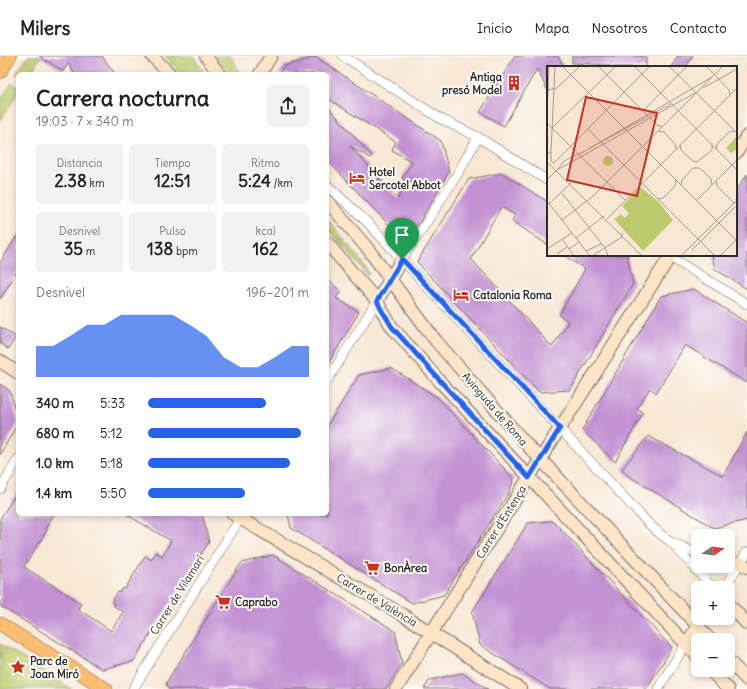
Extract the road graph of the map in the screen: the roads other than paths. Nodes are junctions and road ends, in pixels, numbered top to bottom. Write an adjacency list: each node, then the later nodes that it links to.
1 (10, 56): 6 (main road)
2 (152, 56): 7 (street)
3 (206, 56): 8 (street)
4 (271, 56): 9 (street)
5 (343, 56): 11 (street)
6 (0, 72)
7 (168, 72)
8 (218, 72)
9 (261, 72)
10 (747, 136): 12 (street)
11 (478, 138): 13 (street); 18 (street)
12 (737, 151)
13 (547, 180)
14 (329, 187): 18 (street)
15 (329, 203): 19 (street, Avinguda de Roma)
16 (329, 245): 20 (street, Avinguda de Roma)
17 (669, 256): 21 (street); 25 (street, Carrer d'Entença)
18 (402, 259): 19 (street); 25 (street)
19 (390, 279): 20 (street); 26 (street, Avinguda de Roma)
20 (377, 301): 24 (street); 28 (street, Avinguda de Roma)
21 (747, 304)
22 (0, 361): 23 (street)
23 (16, 372)
24 (329, 378)
25 (560, 428): 26 (street, Carrer d'Entença); 32 (street)
26 (541, 459): 28 (street, Carrer d'Entença); 39 (street, Avinguda de Roma)
27 (16, 462): 29 (street)
28 (529, 478): 43 (street, Carrer d'Entença); 44 (street, Avinguda de Roma)
29 (0, 489)
30 (237, 516): 50 (street, Carrer de Vilamarí)
31 (240, 516): 43 (street, Carrer de València)
32 (671, 542): 33 (street); 36 (street)
33 (691, 551)
34 (747, 552): 35 (street)
35 (738, 564): 37 (street)
36 (707, 581)
37 (728, 581)
38 (735, 611): 41 (street)
39 (691, 612)
40 (0, 624): 49 (main road)
41 (747, 624)
42 (699, 625): 44 (street)
43 (431, 633): 51 (street, Carrer d'Entença); 52 (street, Carrer de València)
44 (686, 644): 45 (street, Avinguda de Roma); 53 (street)
45 (691, 649)
46 (735, 667): 48 (street)
47 (717, 677): 54 (street)
48 (747, 680)
49 (106, 689)
50 (133, 689)
51 (396, 689)
52 (520, 689)
53 (658, 689)
54 (728, 689)

